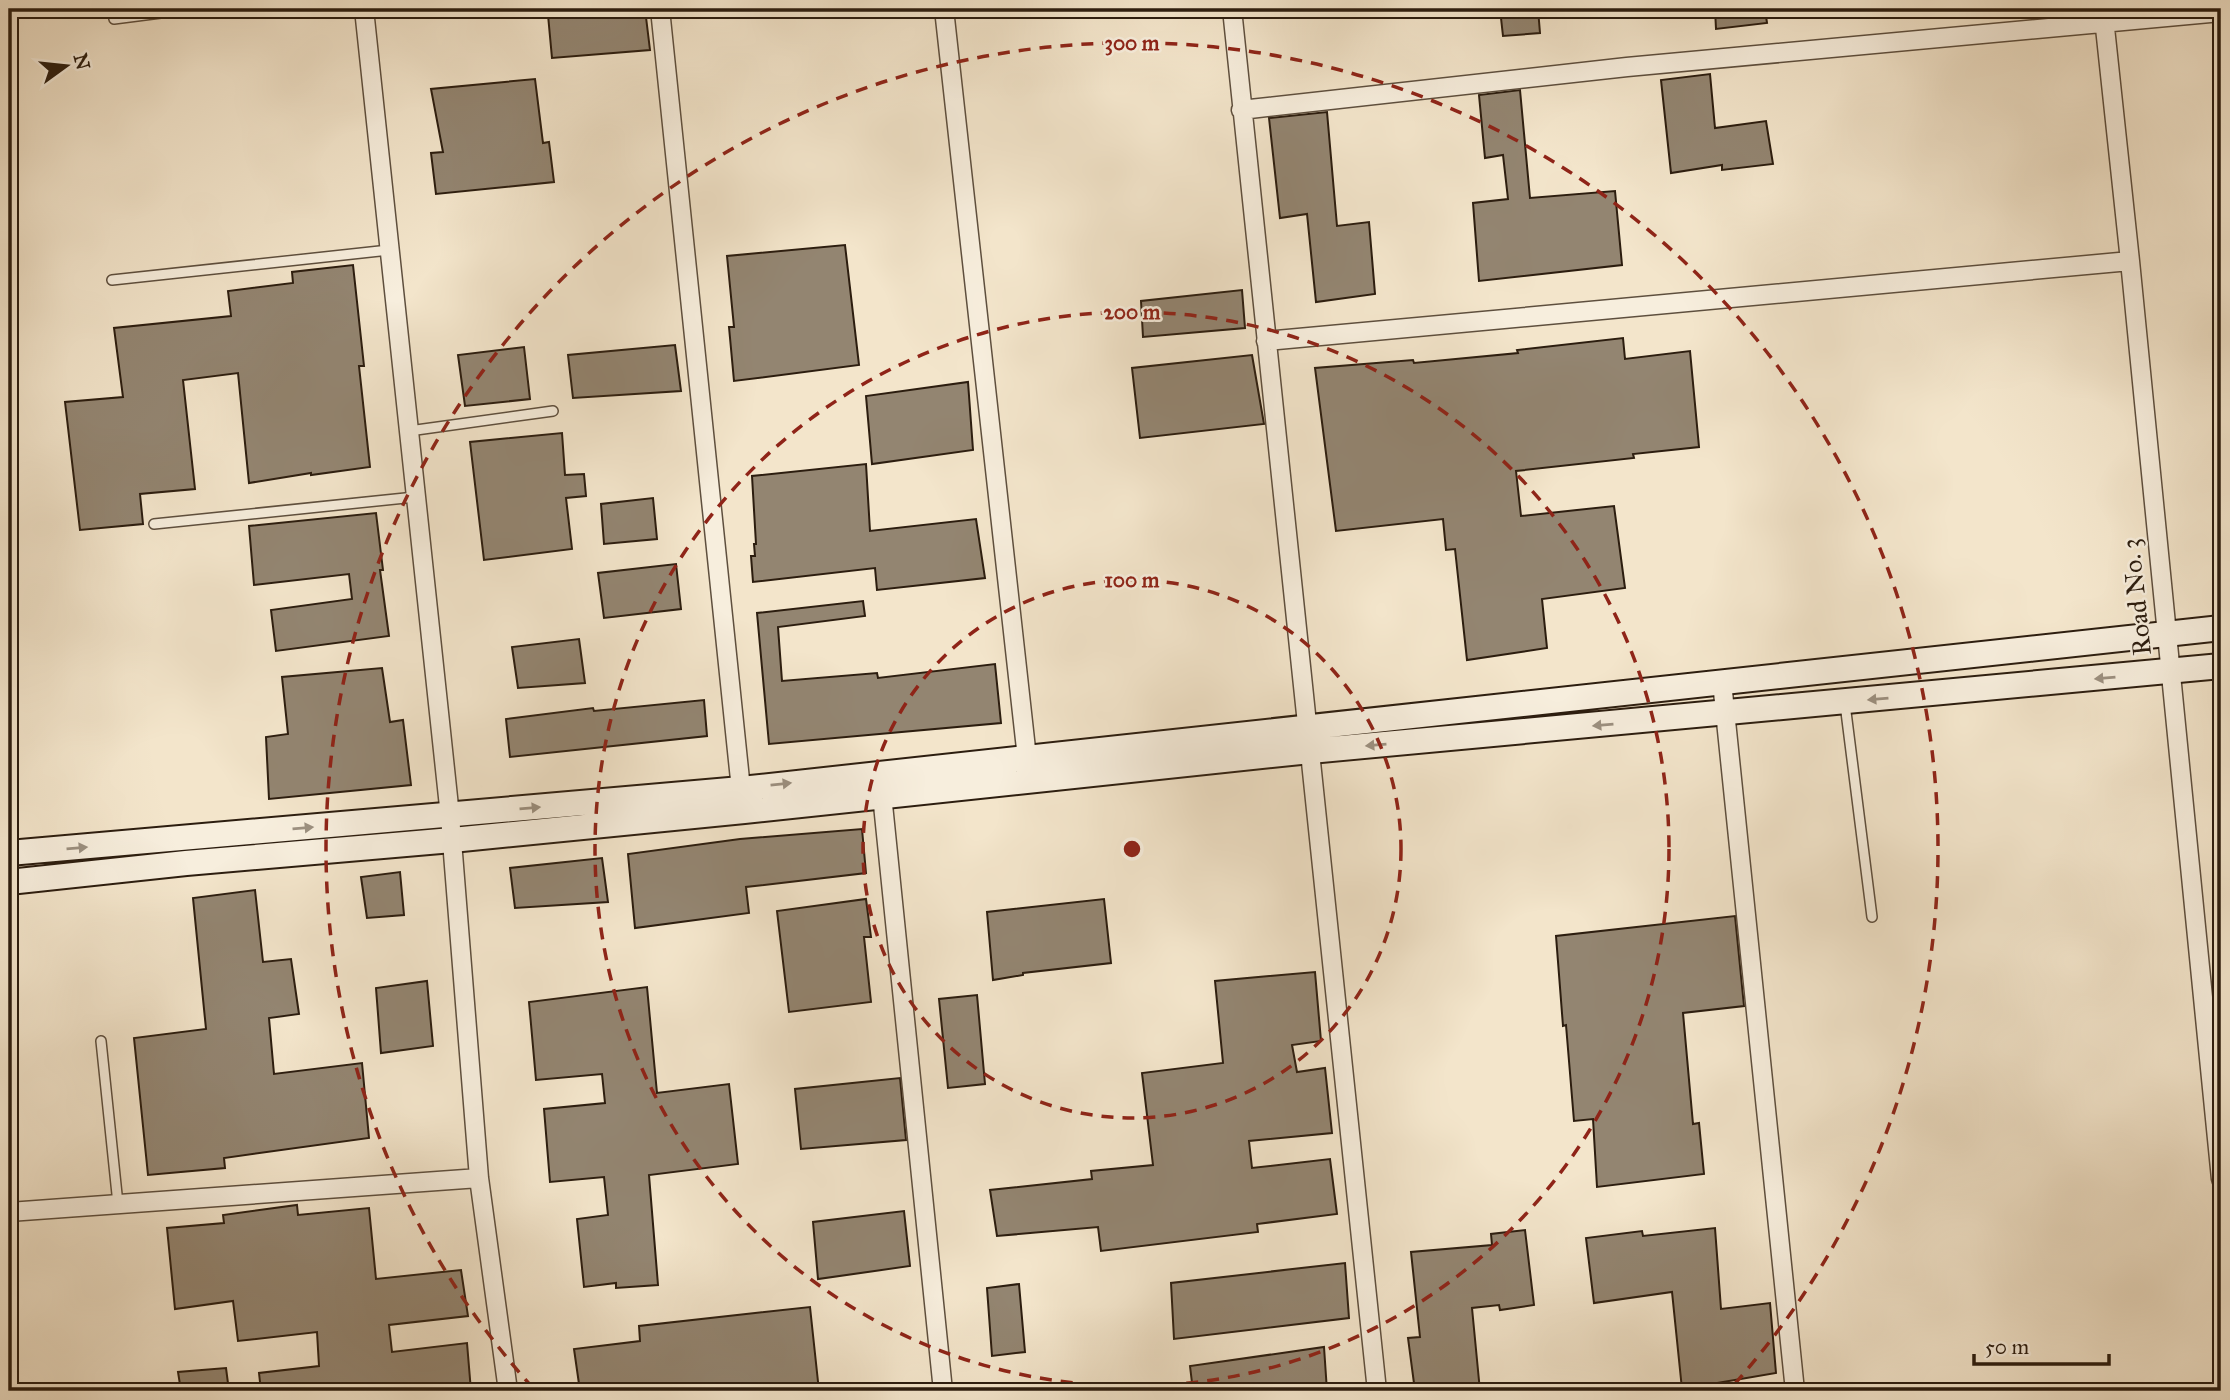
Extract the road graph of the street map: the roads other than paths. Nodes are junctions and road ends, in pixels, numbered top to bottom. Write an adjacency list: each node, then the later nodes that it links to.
1 (192, 9): 8 (lane)
2 (364, 9): 10 (street)
3 (660, 9): 30 (street)
4 (944, 9): 28 (street)
5 (1232, 9): 9 (street)
6 (2221, 12): 7 (street)
7 (2103, 16): 9 (street); 11 (street, Road No. 3)
8 (114, 19)
9 (1241, 110): 13 (street)
10 (389, 250): 12 (lane); 15 (street)
11 (2130, 261): 13 (street); 19 (street, Road No. 3)
12 (112, 280)
13 (1266, 341): 27 (street)
14 (553, 411): 15 (lane)
15 (408, 431): 16 (street)
16 (415, 497): 17 (lane); 31 (street)
17 (154, 524)
18 (2221, 628): 19 (main road)
19 (2166, 634): 21 (street, Road No. 3); 22 (main road)
20 (2221, 666): 21 (main road)
21 (2170, 671): 24 (main road, one-way to 24); 38 (street, Road No. 3)
22 (1722, 682): 23 (main road); 25 (street)
23 (1647, 690): 26 (main road); 27 (main road)
24 (1844, 703): 25 (main road); 35 (lane)
25 (1726, 714): 26 (main road); 44 (street)
26 (1649, 721): 27 (main road, one-way to 27)
27 (1309, 739): 28 (main road); 43 (street)
28 (1029, 769): 29 (main road)
29 (881, 785): 30 (main road); 42 (street)
30 (743, 800): 31 (main road)
31 (451, 828): 32 (main road); 37 (street)
32 (185, 851): 33 (main road, one-way to 32); 34 (main road)
33 (9, 853)
34 (9, 882)
35 (1872, 917)
36 (101, 1041): 39 (lane)
37 (479, 1178): 39 (street); 41 (street)
38 (2221, 1179)
39 (118, 1204): 40 (street)
40 (9, 1212)
41 (508, 1391)
42 (943, 1391)
43 (1377, 1391)
44 (1795, 1391)

